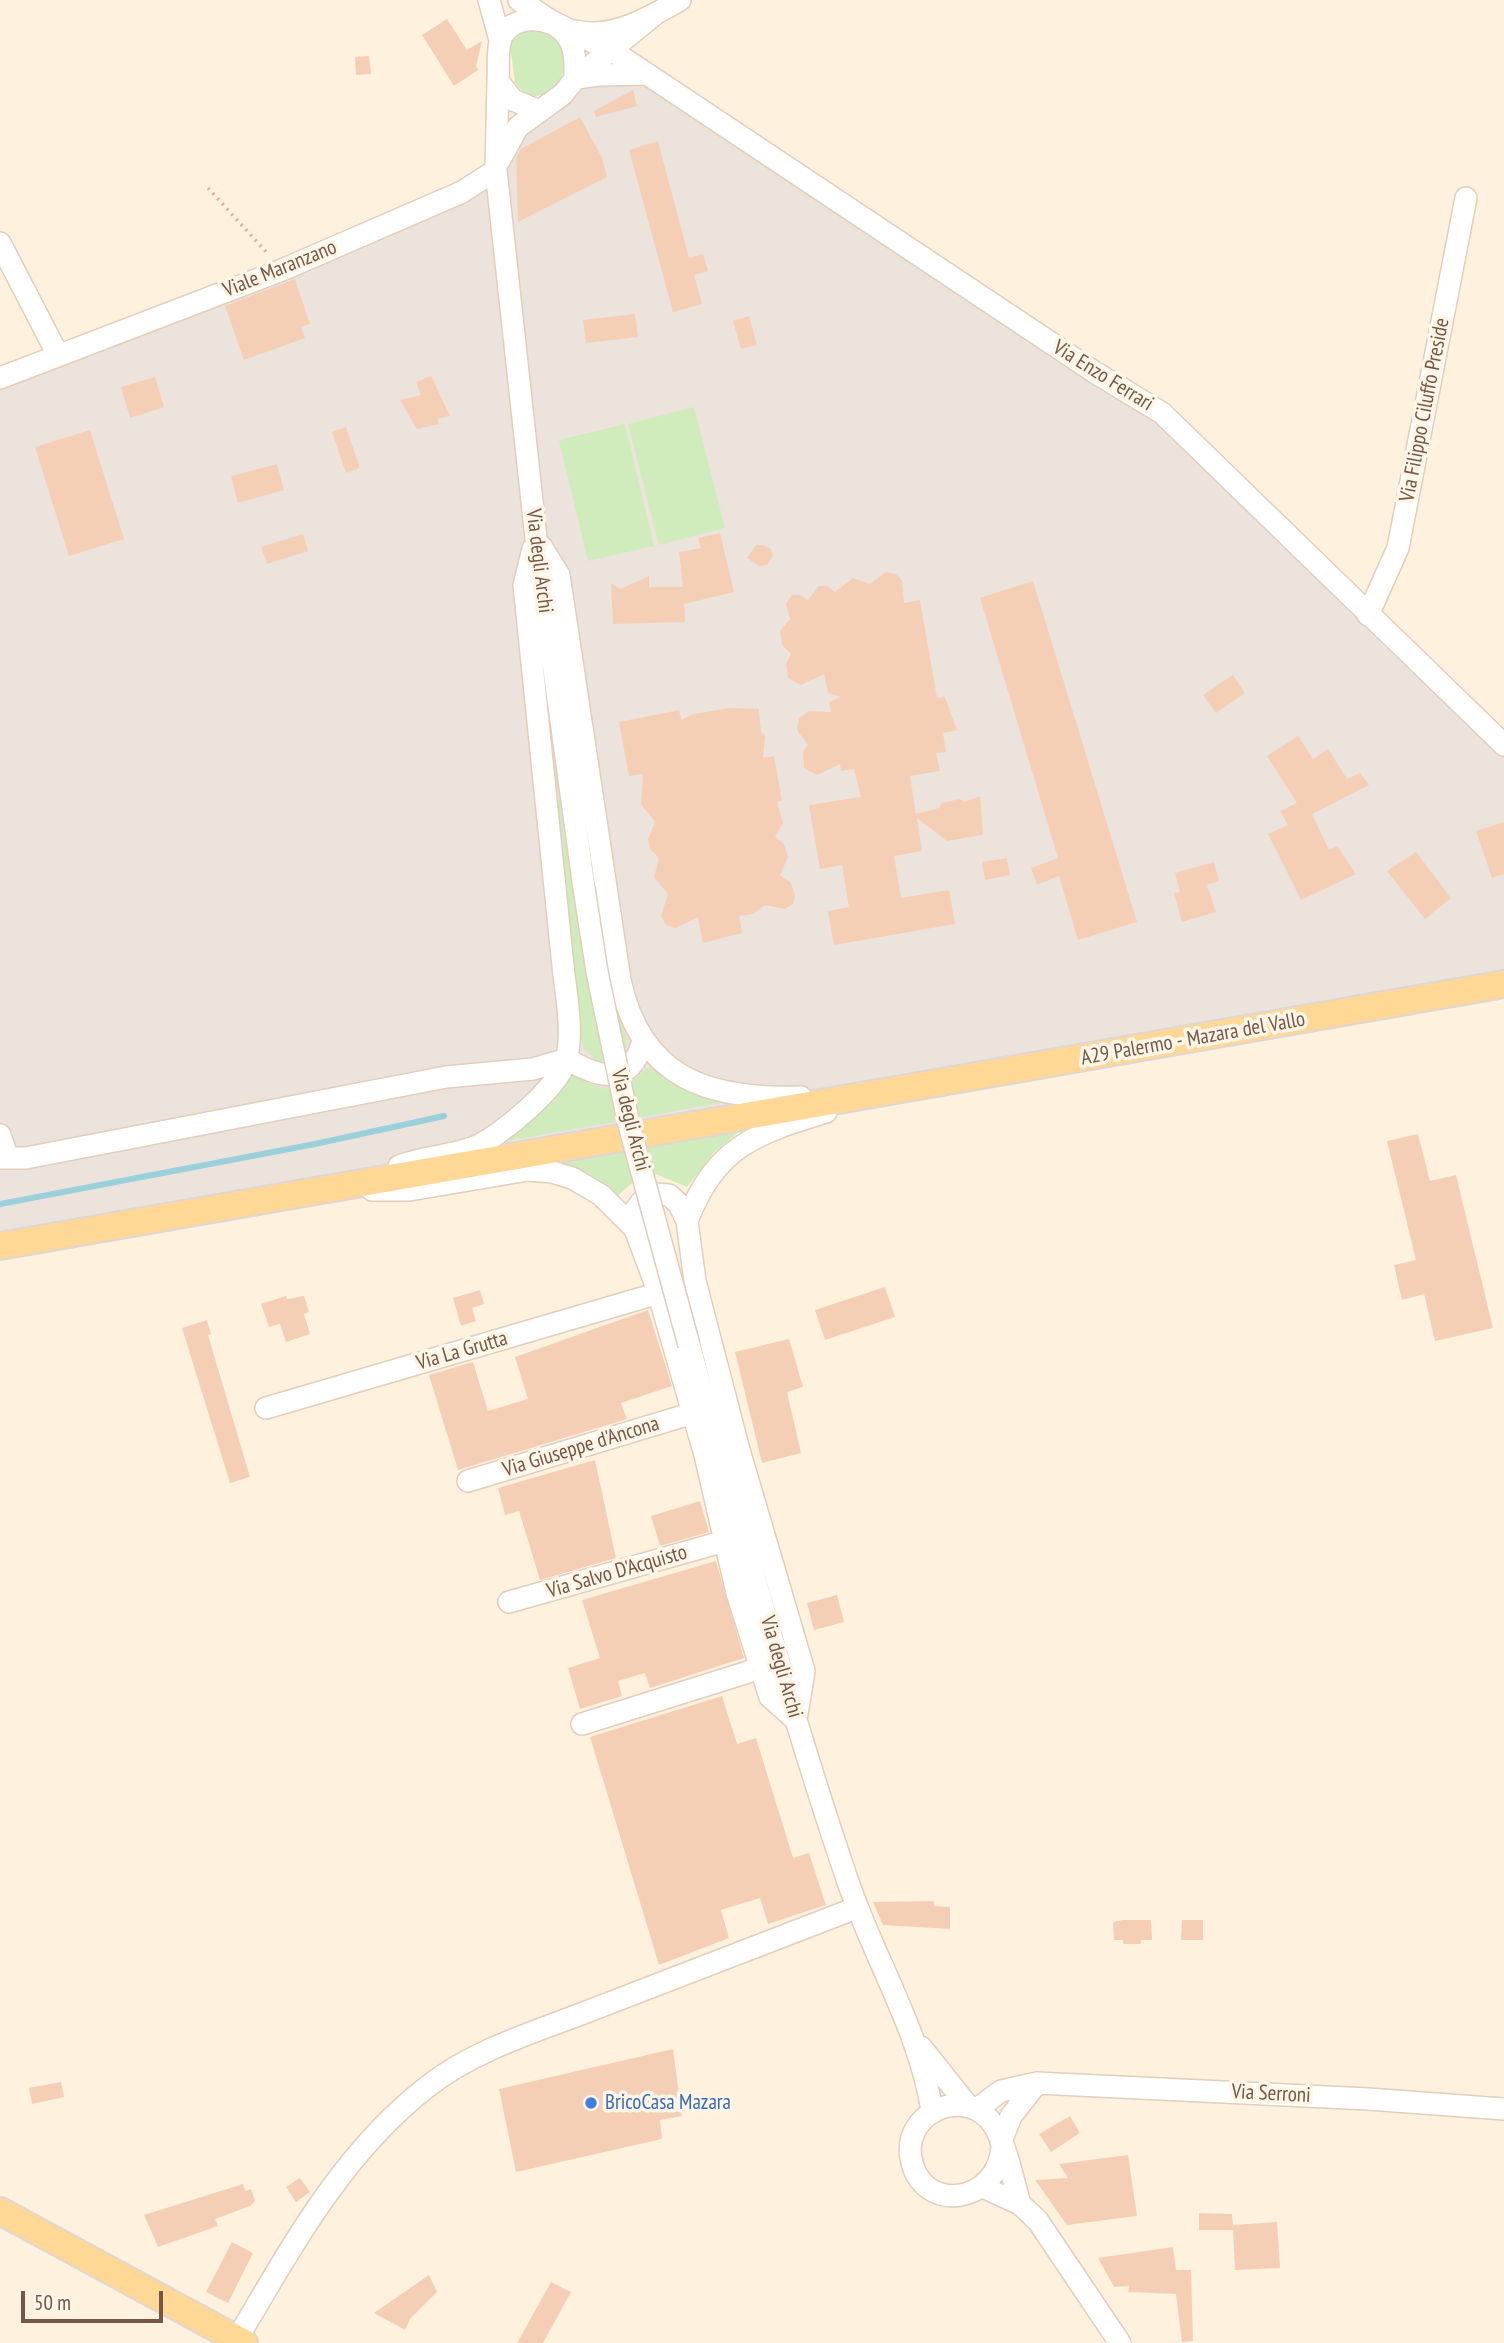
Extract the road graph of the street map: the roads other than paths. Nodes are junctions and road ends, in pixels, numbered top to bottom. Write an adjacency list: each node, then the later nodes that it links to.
1 (489, 0): 6 (street)
2 (519, 0): 5 (street)
3 (680, 0): 4 (street)
4 (654, 15): 5 (street); 7 (street)
5 (551, 21): 6 (street); 7 (street, Via Enzo Ferrari); 9 (street)
6 (500, 40): 10 (street)
7 (610, 51): 8 (street, Via Enzo Ferrari); 9 (street)
8 (647, 74): 9 (street); 18 (street, Via Enzo Ferrari)
9 (575, 79): 11 (street)
10 (498, 81): 11 (street); 12 (street, Via degli Archi)
11 (537, 110): 12 (street)
12 (496, 170): 15 (street, Viale Maranzano); 17 (street, Via degli Archi)
13 (1466, 198): 18 (street, Via Filippo Ciluffo Preside)
14 (0, 243): 15 (street)
15 (58, 355): 16 (street, Viale Maranzano)
16 (0, 378)
17 (536, 538): 21 (street); 22 (street); 37 (street, Via degli Archi, bridge)
18 (1368, 615): 19 (street, Via Enzo Ferrari)
19 (1503, 742)
20 (1504, 984): 23 (main road, A29 Palermo - Mazara del Vallo)
21 (643, 1041): 22 (street); 23 (street)
22 (567, 1059): 25 (street); 26 (street)
23 (883, 1093): 26 (main road, A29 Palermo - Mazara del Vallo); 27 (street)
24 (0, 1135): 25 (street)
25 (4, 1157)
26 (328, 1191): 28 (street); 29 (main road, A29 Palermo - Mazara del Vallo)
27 (688, 1221): 28 (street); 37 (street)
28 (635, 1229): 30 (street)
29 (0, 1246)
30 (659, 1293): 31 (street, Via La Grutta); 32 (street)
31 (266, 1408)
32 (693, 1413): 33 (street, Via Giuseppe d'Ancona); 34 (street)
33 (468, 1481)
34 (725, 1541): 35 (street, Via Salvo D'Acquisto); 36 (street)
35 (509, 1602)
36 (761, 1668): 37 (street); 38 (street)
37 (796, 1720): 39 (street, Via degli Archi)
38 (582, 1724)
39 (856, 1908): 40 (street, Via degli Archi); 49 (street)
40 (913, 2037): 42 (street, Via degli Archi); 44 (street, Via degli Archi)
41 (1037, 2083): 42 (street, Via Serroni); 43 (street, Via Serroni); 45 (street)
42 (972, 2108): 44 (street); 45 (street)
43 (1504, 2109)
44 (932, 2111): 46 (street)
45 (1001, 2144): 46 (street); 47 (street)
46 (983, 2187): 47 (street)
47 (1020, 2204): 50 (street)
48 (0, 2211): 49 (main road)
49 (230, 2339)
50 (1120, 2343)

